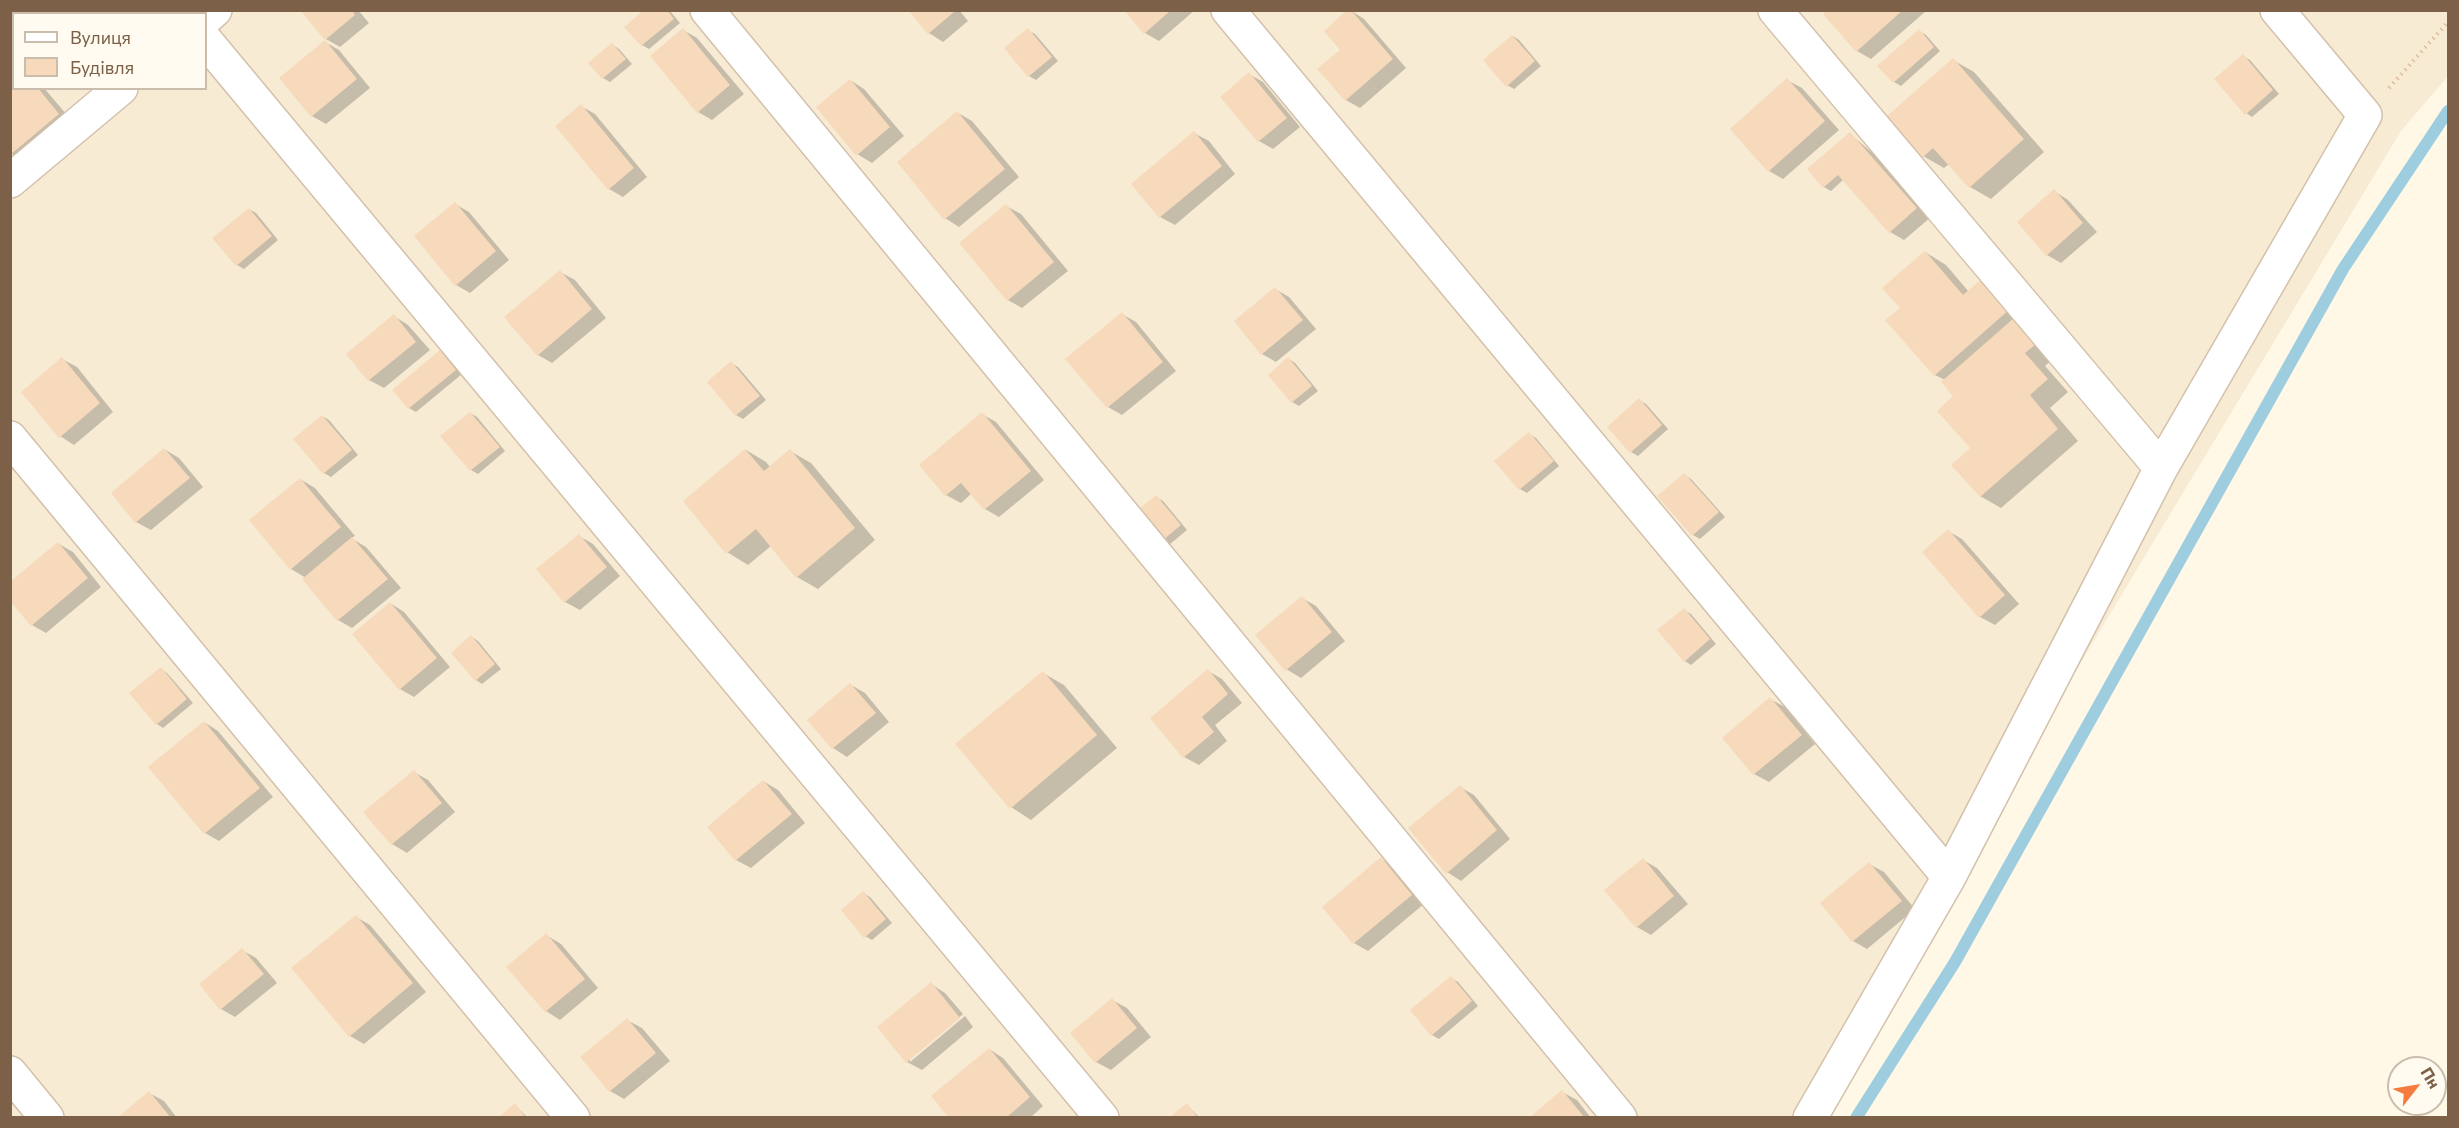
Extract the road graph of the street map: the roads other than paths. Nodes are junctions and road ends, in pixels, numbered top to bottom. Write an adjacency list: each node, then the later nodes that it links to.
1 (706, 10): 15 (street)
2 (1228, 10): 10 (street)
3 (1775, 10): 9 (street)
4 (2277, 10): 9 (street)
5 (207, 42): 14 (street)
6 (119, 90): 7 (street)
7 (10, 181)
8 (10, 438): 13 (street)
9 (2161, 468): 10 (street)
10 (1949, 877): 16 (street)
11 (10, 1073): 12 (street)
12 (47, 1118)
13 (573, 1118)
14 (1102, 1118)
15 (1620, 1118)
16 (1809, 1118)

